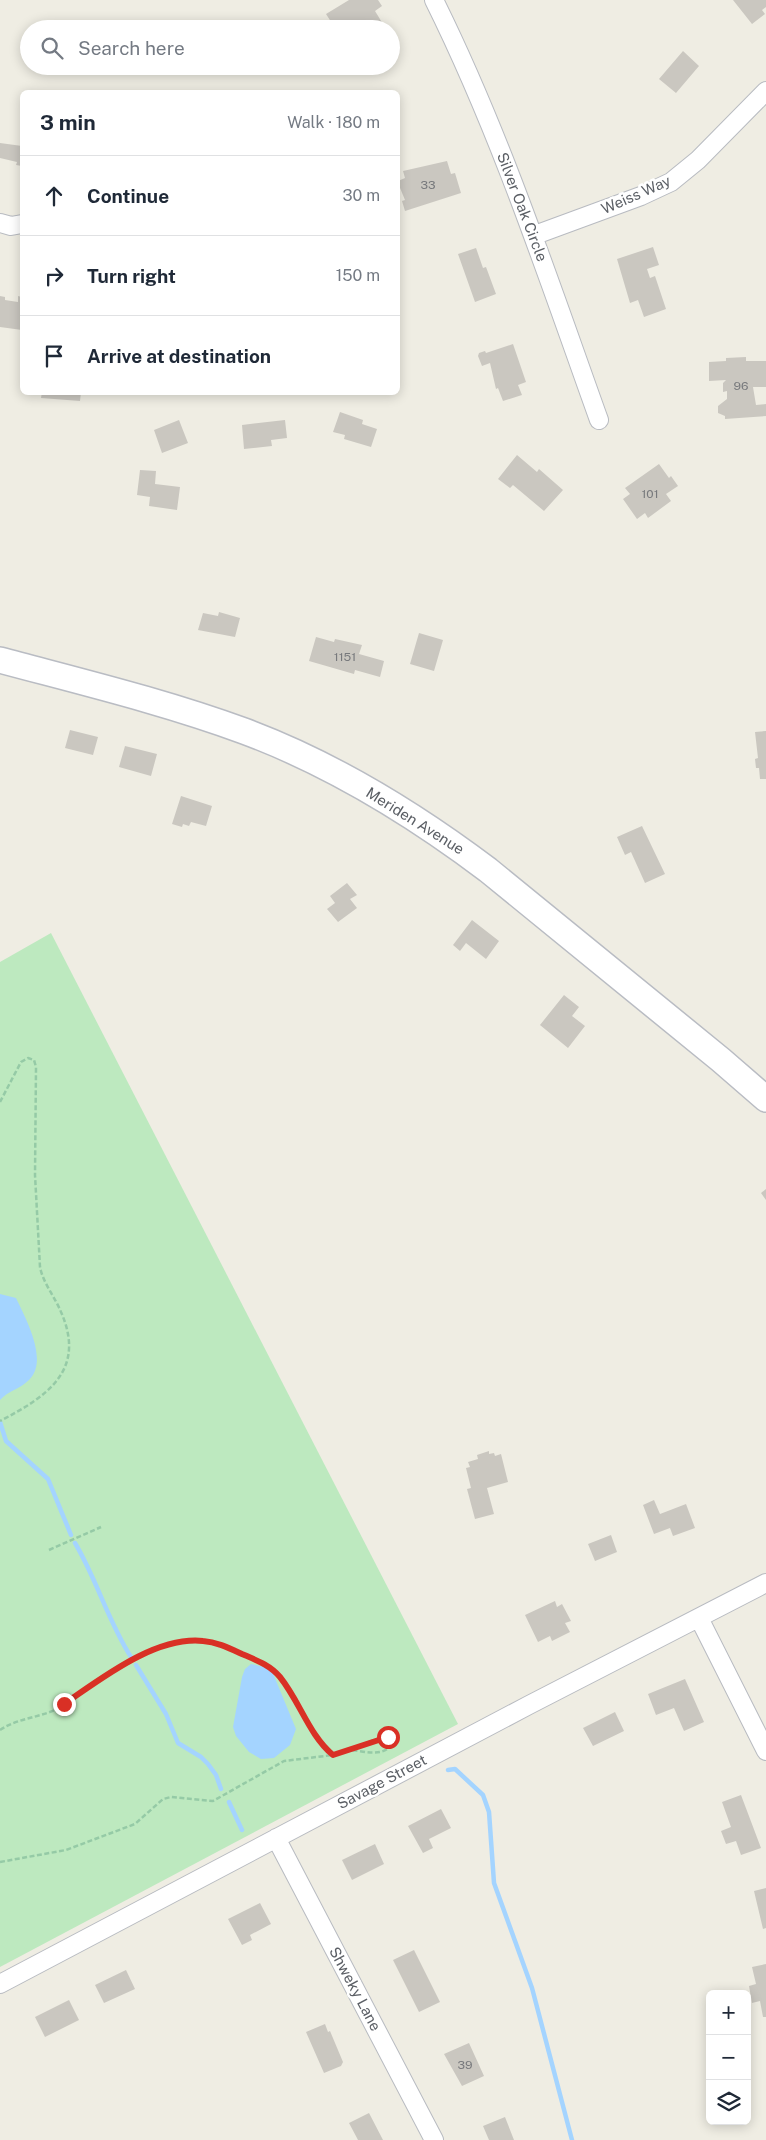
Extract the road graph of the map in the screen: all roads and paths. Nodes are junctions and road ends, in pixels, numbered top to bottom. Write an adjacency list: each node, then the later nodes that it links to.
1 (434, 0): 5 (street, Silver Oak Circle)
2 (766, 91): 5 (street, Weiss Way)
3 (0, 223): 4 (street)
4 (20, 224)
5 (535, 236): 6 (street, Silver Oak Circle)
6 (599, 420)
7 (0, 660): 8 (main road, Meriden Avenue)
8 (766, 1099)
9 (0, 1102): 10 (path)
10 (0, 1421)
11 (101, 1527): 12 (path)
12 (49, 1550)
13 (766, 1583): 14 (street, Savage Street)
14 (699, 1618): 17 (street); 19 (street, Savage Street)
15 (0, 1730): 18 (path)
16 (347, 1750): 16 (path); 18 (path)
17 (766, 1751)
18 (333, 1755): 20 (path)
19 (276, 1838): 21 (street, Savage Street); 22 (street, Shweky Lane)
20 (0, 1862)
21 (0, 1984)
22 (434, 2140)

